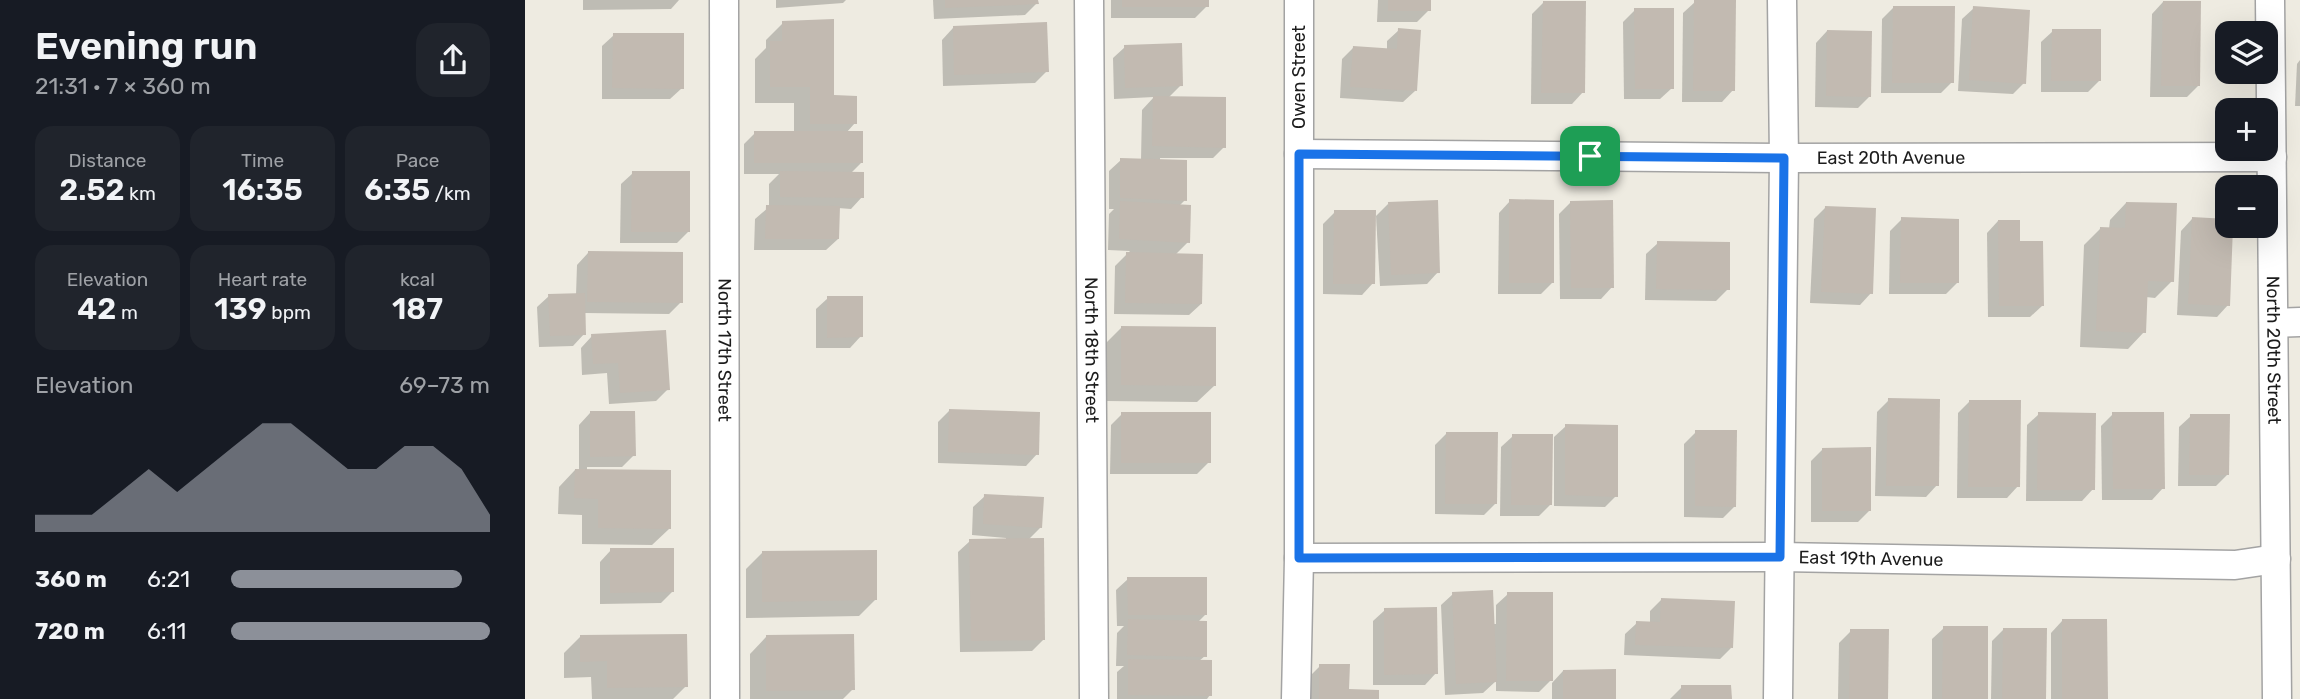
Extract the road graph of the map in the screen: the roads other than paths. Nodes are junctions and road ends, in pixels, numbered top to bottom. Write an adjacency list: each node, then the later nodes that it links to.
1 (724, 0): 16 (street, North 17th Street)
2 (1089, 0): 17 (street, North 18th Street)
3 (1299, 0): 7 (street, Owen Street)
4 (1783, 0): 9 (street)
5 (2270, 0): 6 (street, North 20th Street)
6 (2271, 98)
7 (1299, 154): 9 (street, East 20th Avenue); 13 (street, Owen Street)
8 (2215, 157): 9 (street, East 20th Avenue)
9 (1784, 158): 12 (street)
10 (2272, 161): 11 (street, North 20th Street)
11 (2287, 323): 14 (street, North 20th Street)
12 (1780, 557): 13 (street, East 19th Avenue); 14 (street, East 19th Avenue); 19 (street)
13 (1299, 558): 18 (street, Owen Street)
14 (2277, 559): 15 (street, North 20th Street)
15 (2285, 687)
16 (725, 699)
17 (1094, 699)
18 (1296, 699)
19 (1778, 699)

